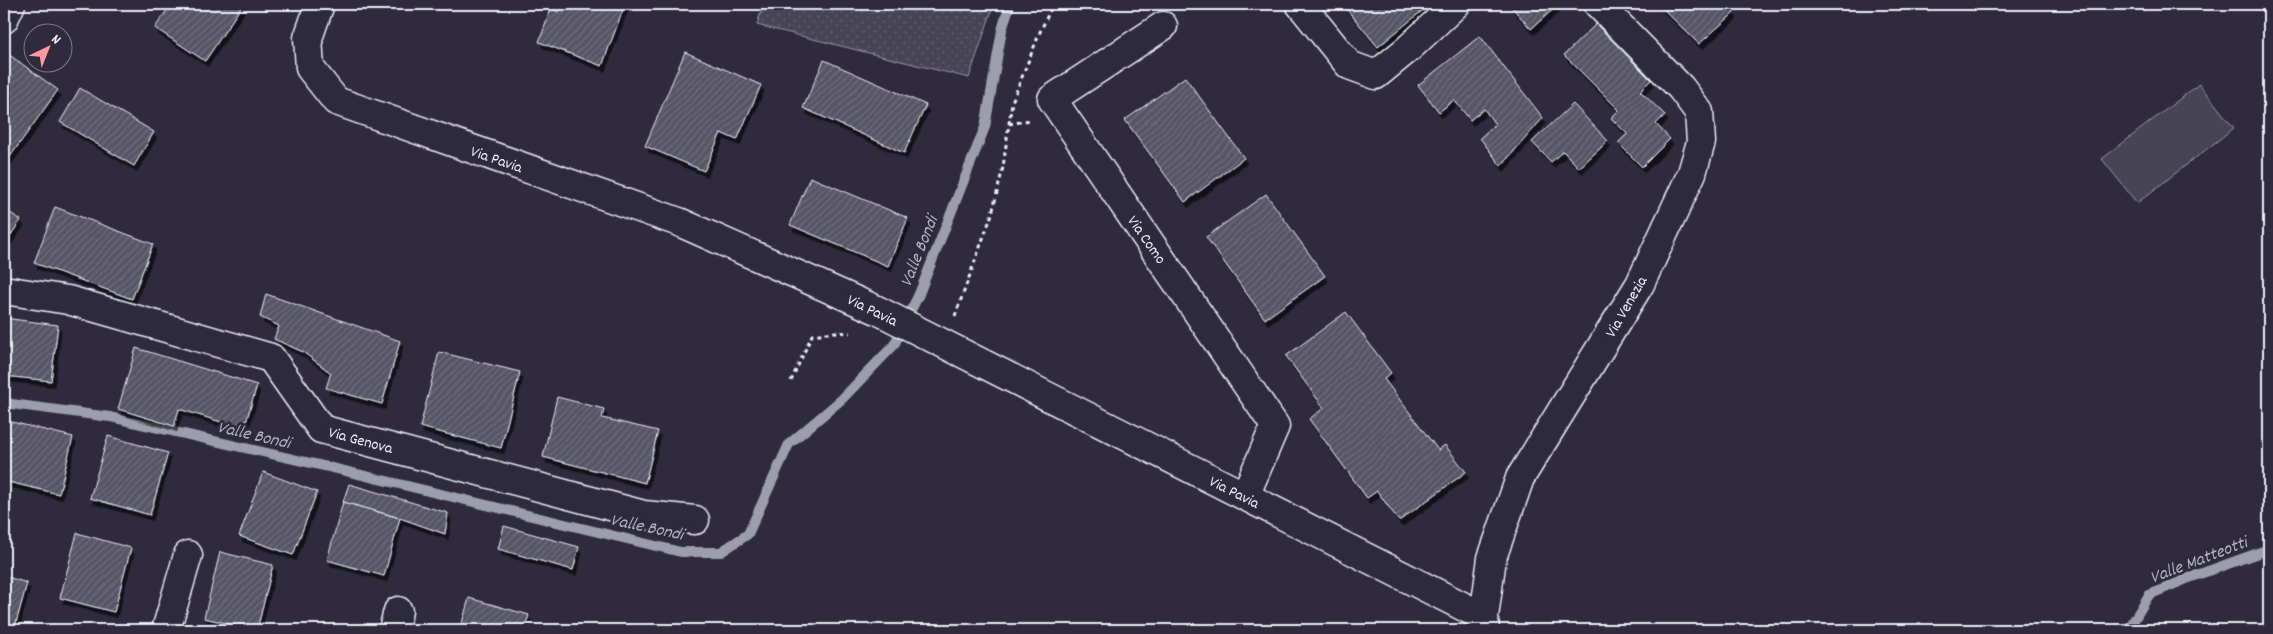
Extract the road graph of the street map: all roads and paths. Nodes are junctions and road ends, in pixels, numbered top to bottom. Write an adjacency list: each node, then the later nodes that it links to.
1 (11, 4): 7 (street)
2 (320, 4): 10 (street, Via Pavia)
3 (1053, 4): 11 (path)
4 (1300, 4): 5 (street)
5 (1456, 4)
6 (1598, 4): 16 (street, Via Venezia)
7 (4, 19)
8 (1163, 26): 13 (street, Via Como)
9 (4, 290): 14 (street, Via Genova)
10 (877, 310): 11 (street, Via Pavia); 12 (path)
11 (933, 339): 13 (street, Via Pavia)
12 (791, 381)
13 (1245, 496): 16 (street, Via Pavia)
14 (694, 520)
15 (188, 555): 17 (street)
16 (1484, 623)
17 (166, 630)

